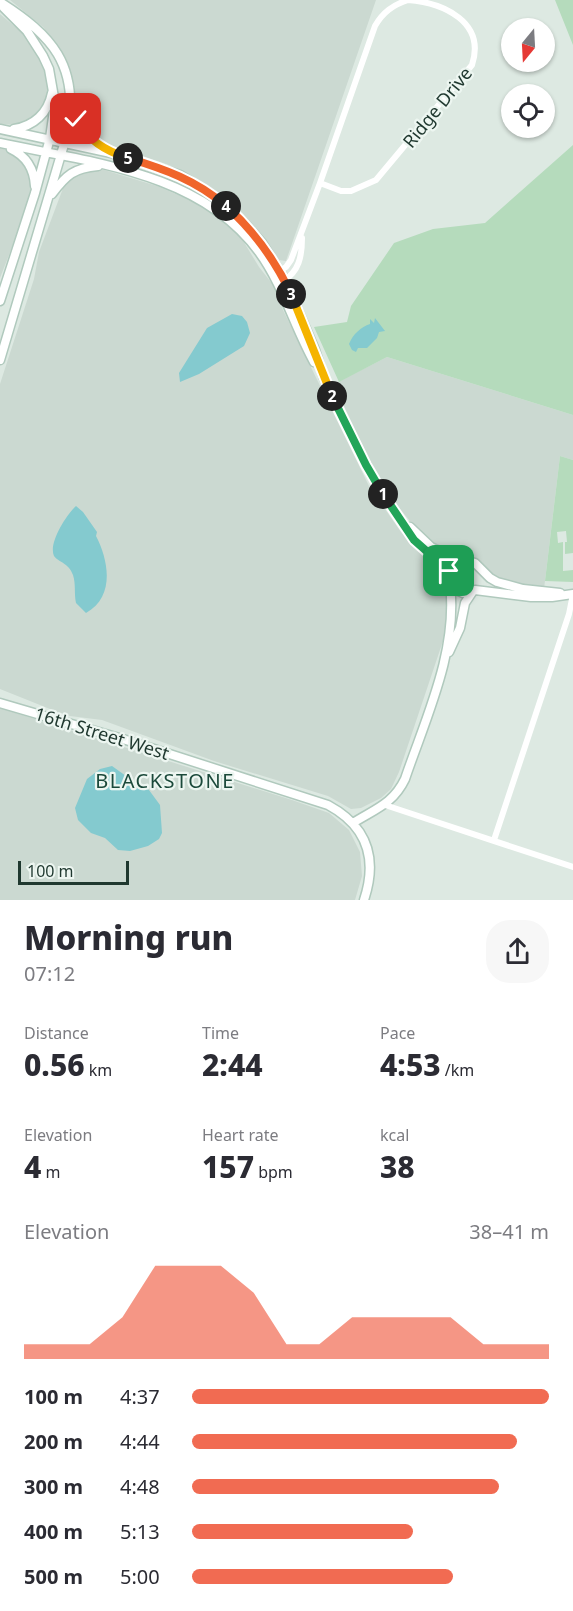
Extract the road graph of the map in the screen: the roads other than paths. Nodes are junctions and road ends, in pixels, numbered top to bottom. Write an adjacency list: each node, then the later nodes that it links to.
1 (0, 3): 2 (street); 3 (street)
2 (53, 87): 4 (street); 5 (street)
3 (70, 100): 6 (street); 9 (street)
4 (3, 129): 5 (street)
5 (50, 138): 6 (street); 8 (street)
6 (65, 142): 9 (street); 10 (street)
7 (0, 143): 8 (street); 13 (street)
8 (46, 153): 10 (street); 13 (street)
9 (111, 153): 16 (street)
10 (61, 156): 11 (street); 14 (street)
11 (104, 165): 14 (street); 16 (street)
12 (320, 183): 12 (street, Ridge Drive); 15 (street, Ridge Drive)
13 (35, 193): 18 (street)
14 (48, 199): 19 (street)
15 (302, 235): 16 (street, Ridge Drive); 17 (street, Ridge Drive)
16 (276, 273): 17 (street)
17 (281, 283): 20 (street)
18 (0, 301)
19 (0, 360)
20 (399, 517): 21 (street); 23 (street)
21 (467, 560): 22 (street); 23 (street)
22 (481, 570): 24 (street); 25 (street)
23 (449, 580): 24 (street); 26 (street)
24 (474, 591): 25 (street); 26 (street)
25 (573, 594): 32 (street)
26 (446, 658): 30 (street)
27 (0, 697): 29 (street, 16th Street West)
28 (0, 703): 29 (street, 16th Street West)
29 (19, 706): 31 (street, 16th Street West)
30 (385, 805): 31 (street); 32 (street)
31 (353, 823): 34 (street)
32 (494, 840): 33 (street)
33 (573, 867)
34 (364, 900)

